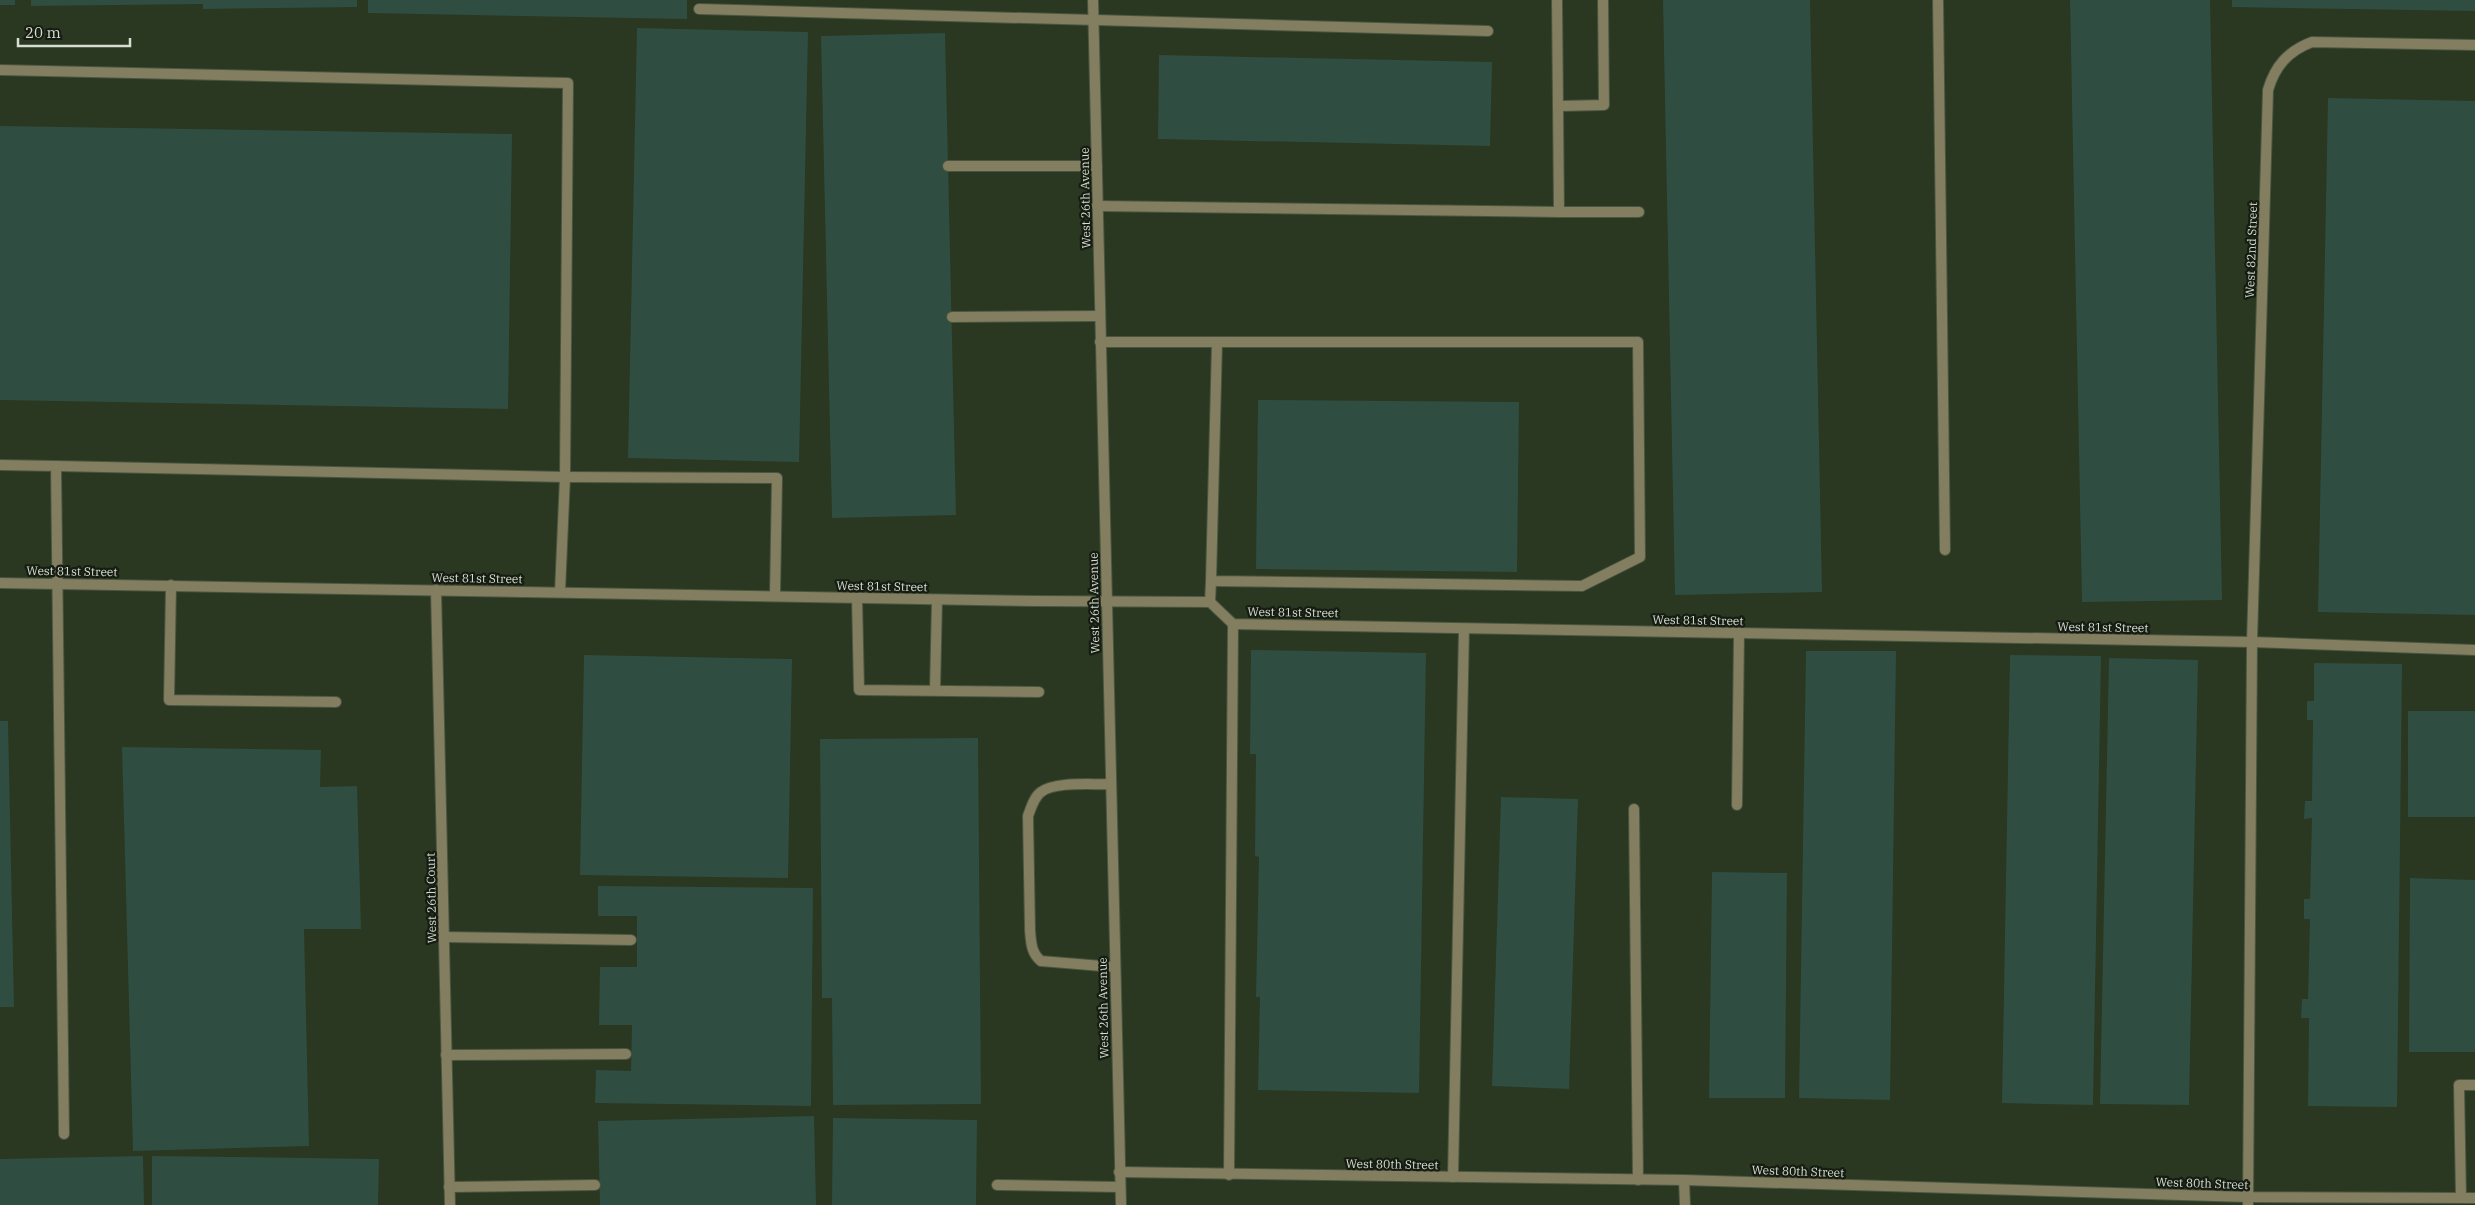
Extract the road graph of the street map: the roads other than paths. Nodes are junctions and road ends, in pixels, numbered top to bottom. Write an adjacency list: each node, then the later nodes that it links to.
1 (1093, 0): 6 (street, West 26th Avenue)
2 (1557, 0): 10 (street)
3 (1603, 0): 10 (street)
4 (1938, 0): 23 (street)
5 (699, 9): 6 (street)
6 (1094, 21): 7 (street); 12 (street, West 26th Avenue)
7 (1488, 31)
8 (2475, 46): 38 (street, West 82nd Street)
9 (0, 70): 22 (street)
10 (1560, 106): 14 (street)
11 (948, 166): 12 (street)
12 (1097, 166): 13 (street, West 26th Avenue)
13 (1097, 206): 14 (street); 16 (street, West 26th Avenue)
14 (1559, 212): 15 (street)
15 (1639, 212)
16 (1100, 316): 17 (street); 18 (street, West 26th Avenue)
17 (952, 317)
18 (1100, 342): 19 (street); 33 (street, West 26th Avenue)
19 (1216, 343): 24 (street); 24 (street)
20 (0, 465): 21 (street)
21 (56, 466): 22 (street); 26 (street)
22 (565, 477): 29 (street); 30 (street)
23 (1944, 550)
24 (1211, 581): 34 (street)
25 (0, 583): 26 (street, West 81st Street)
26 (57, 584): 27 (street, West 81st Street); 52 (street)
27 (171, 585): 28 (street, West 81st Street); 42 (street)
28 (436, 590): 29 (street, West 81st Street); 46 (street, West 26th Court)
29 (560, 592): 30 (street, West 81st Street)
30 (775, 596): 31 (street, West 81st Street)
31 (857, 598): 32 (street, West 81st Street); 40 (street)
32 (937, 600): 33 (street, West 81st Street); 40 (street)
33 (1107, 601): 34 (street, West 81st Street); 43 (street, West 26th Avenue)
34 (1210, 602): 35 (street, West 81st Street)
35 (1233, 624): 36 (street, West 81st Street); 54 (street)
36 (1464, 629): 37 (street, West 81st Street); 55 (street)
37 (1739, 633): 38 (street, West 81st Street); 44 (street)
38 (2252, 642): 39 (street, West 81st Street); 64 (street, West 82nd Street)
39 (2475, 650)
40 (934, 690): 41 (street)
41 (1039, 692)
42 (336, 702)
43 (1110, 784): 48 (street, West 26th Avenue); 48 (street)
44 (1737, 805)
45 (1634, 809): 56 (street)
46 (444, 937): 47 (street); 50 (street, West 26th Court)
47 (631, 940)
48 (1114, 967): 53 (street, West 26th Avenue)
49 (626, 1054): 50 (street)
50 (446, 1055): 60 (street, West 26th Court)
51 (2475, 1085): 62 (street)
52 (64, 1134)
53 (1119, 1172): 54 (street, West 80th Street); 61 (street, West 26th Avenue)
54 (1229, 1175): 55 (street, West 80th Street)
55 (1453, 1177): 56 (street, West 80th Street)
56 (1638, 1180): 57 (street, West 80th Street)
57 (1684, 1180): 64 (street, West 80th Street); 67 (street)
58 (595, 1185): 60 (street)
59 (997, 1185): 61 (street)
60 (449, 1187): 65 (street, West 26th Court)
61 (1120, 1187): 66 (street, West 26th Avenue)
62 (2461, 1198): 63 (street, West 80th Street); 64 (street, West 80th Street)
63 (2475, 1198)
64 (2248, 1201)
65 (450, 1205)
66 (1121, 1205)
67 (1685, 1205)

